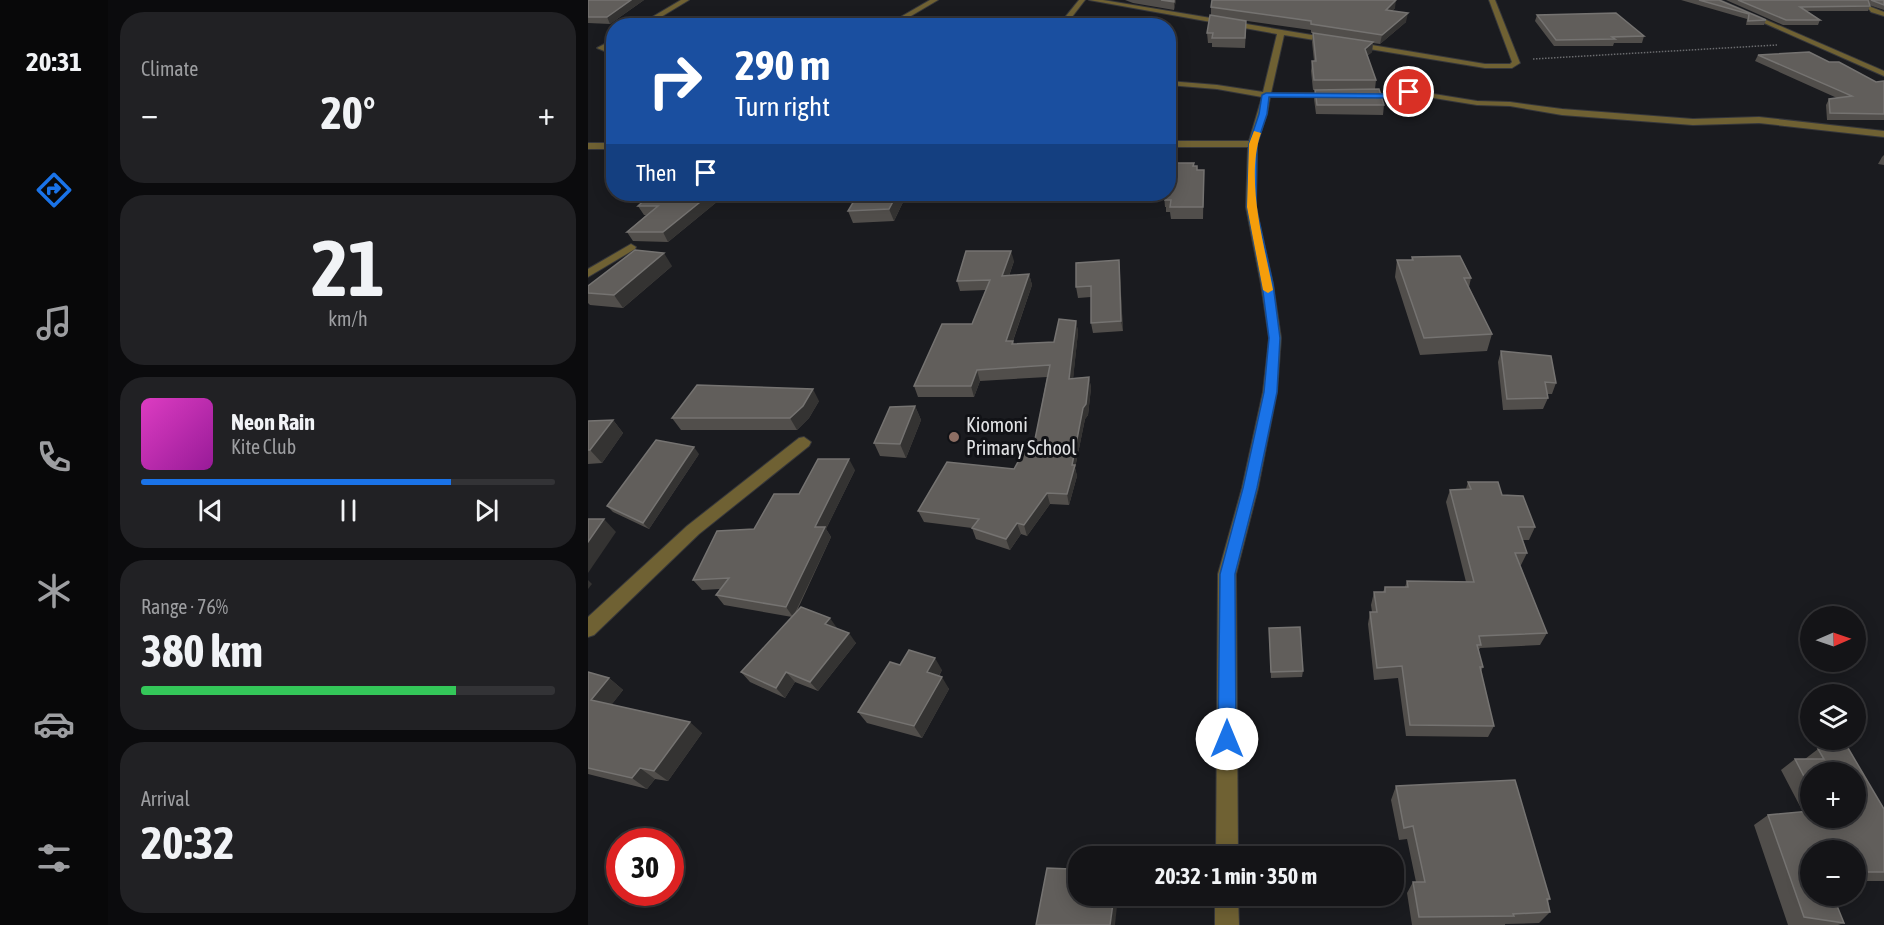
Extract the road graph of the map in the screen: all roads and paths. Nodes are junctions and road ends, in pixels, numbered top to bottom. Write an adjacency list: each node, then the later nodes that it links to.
1 (686, 0): 9 (street)
2 (935, 0): 10 (street)
3 (1082, 0): 11 (street)
4 (1092, 0): 12 (street)
5 (1492, 0): 16 (street)
6 (1715, 0): 17 (street)
7 (1868, 6): 8 (street)
8 (1884, 14)
9 (654, 18)
10 (902, 18)
11 (1068, 18)
12 (1281, 33): 16 (street); 19 (street)
13 (606, 45): 15 (street)
14 (1779, 45): 16 (path)
15 (606, 51)
16 (1514, 59)
17 (1884, 74)
18 (1176, 84): 19 (street)
19 (1266, 95): 20 (street); 22 (street)
20 (1884, 134)
21 (1176, 144): 22 (street)
22 (1253, 144): 29 (street)
23 (588, 146): 24 (street)
24 (606, 146)
25 (631, 247): 26 (street)
26 (588, 274)
27 (804, 442): 28 (street)
28 (588, 629)
29 (1227, 846)
30 (1227, 906): 31 (street)
31 (1227, 925)

